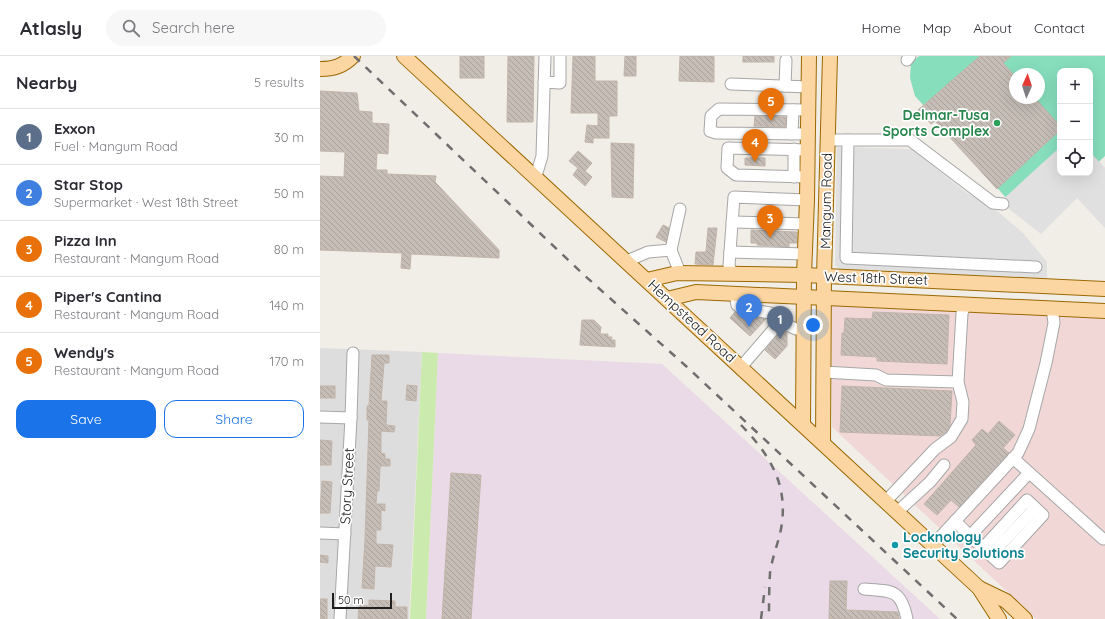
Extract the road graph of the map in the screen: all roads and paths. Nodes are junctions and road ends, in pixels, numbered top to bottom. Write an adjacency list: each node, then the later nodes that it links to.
1 (353, 56): 8 (main road)
2 (404, 56): 20 (main road, Hempstead Road)
3 (545, 56): 9 (street)
4 (560, 56): 9 (street)
5 (810, 56): 12 (main road, Mangum Road)
6 (830, 56): 17 (main road, Mangum Road)
7 (786, 60): 11 (street)
8 (320, 69)
9 (544, 82): 20 (street)
10 (731, 84): 11 (street)
11 (785, 86): 12 (street)
12 (809, 87): 14 (main road, Mangum Road)
13 (793, 110): 14 (street); 15 (street); 15 (street)
14 (809, 110): 18 (main road, Mangum Road)
15 (792, 134): 18 (street)
16 (848, 140): 17 (street); 24 (street); 32 (street)
17 (828, 141): 18 (main road); 37 (main road, Mangum Road)
18 (808, 142): 19 (street); 22 (main road, Mangum Road)
19 (794, 150): 21 (street); 21 (street)
20 (536, 176): 31 (main road, Hempstead Road)
21 (794, 177): 22 (street)
22 (808, 177): 23 (main road, Mangum Road)
23 (808, 200): 26 (street); 27 (main road, Mangum Road)
24 (1003, 204)
25 (680, 209): 28 (street)
26 (732, 222): 27 (street); 29 (street)
27 (806, 224): 30 (main road, Mangum Road)
28 (672, 250): 31 (street); 34 (street)
29 (730, 252): 30 (street); 35 (street)
30 (805, 254): 36 (main road, Mangum Road)
31 (627, 261): 38 (main road, Hempstead Road)
32 (962, 264): 33 (street); 39 (street)
33 (1036, 267)
34 (680, 273): 35 (main road, West 18th Street); 38 (main road, West 18th Street)
35 (732, 274): 36 (main road, West 18th Street); 42 (main road)
36 (804, 275): 37 (main road, West 18th Street); 43 (main road, Mangum Road)
37 (824, 276): 39 (main road, West 18th Street); 44 (main road, Mangum Road)
38 (647, 280): 45 (main road, Hempstead Road)
39 (963, 282): 40 (main road, West 18th Street); 46 (main road)
40 (1053, 286): 41 (main road, West 18th Street); 47 (main road)
41 (1105, 289)
42 (735, 294): 43 (main road, West 18th Street); 45 (main road, West 18th Street); 49 (street)
43 (804, 297): 44 (main road, West 18th Street); 50 (main road, Mangum Road)
44 (825, 298): 46 (main road, West 18th Street); 53 (main road, Mangum Road)
45 (667, 299): 52 (main road, Hempstead Road)
46 (966, 304): 47 (main road, West 18th Street); 54 (street)
47 (1052, 308): 48 (main road, West 18th Street); 59 (street)
48 (1105, 311)
49 (780, 322): 50 (street); 52 (street)
50 (804, 329): 57 (main road, Mangum Road)
51 (353, 353): 56 (street, Story Street)
52 (741, 367): 57 (main road, Hempstead Road)
53 (824, 372): 54 (street); 58 (main road, Mangum Road)
54 (958, 382): 62 (street)
55 (320, 417): 56 (street)
56 (351, 418): 66 (street, Story Street)
57 (803, 424): 58 (main road, Hempstead Road)
58 (823, 443): 62 (main road, Hempstead Road)
59 (1013, 458): 61 (street); 64 (street)
60 (944, 465): 63 (street)
61 (1029, 473): 67 (street); 68 (street)
62 (886, 502): 63 (main road, Hempstead Road)
63 (897, 512): 69 (main road, Hempstead Road)
64 (955, 521): 67 (street); 69 (street)
65 (320, 533): 66 (street)
66 (345, 534): 73 (street, Story Street)
67 (970, 536): 70 (street)
68 (1104, 539)
69 (932, 545): 71 (main road, Hempstead Road)
70 (987, 552): 70 (street)
71 (978, 588): 75 (main road, Hempstead Road); 76 (main road, Hempstead Road)
72 (864, 589): 74 (street)
73 (340, 619)
74 (908, 619)
75 (999, 619)
76 (1025, 619)

